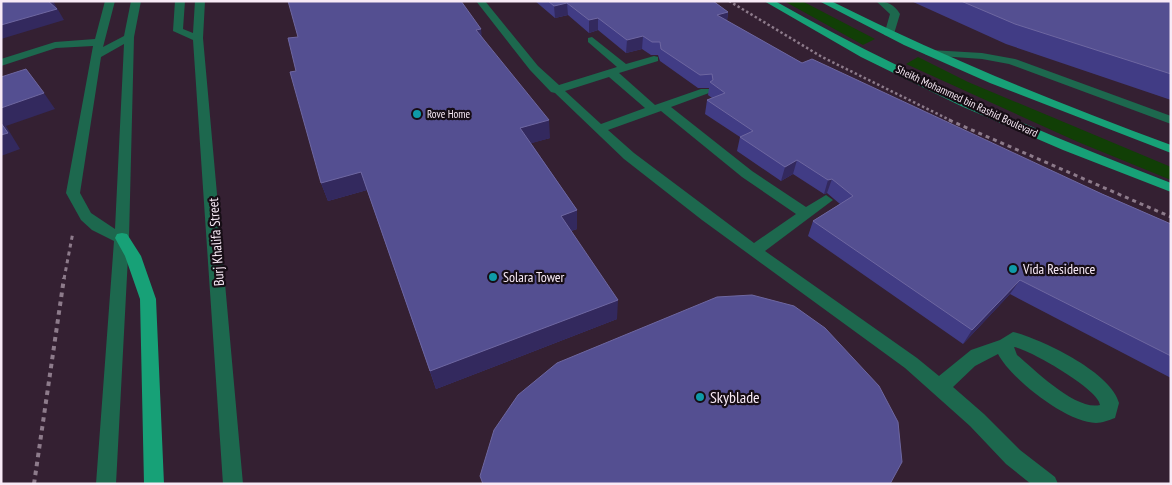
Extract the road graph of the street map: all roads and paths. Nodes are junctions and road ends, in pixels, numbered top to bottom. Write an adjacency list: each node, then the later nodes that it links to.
1 (110, 1): 13 (street)
2 (136, 1): 10 (street)
3 (180, 1): 11 (street)
4 (200, 1): 11 (street, Burj Khalifa Street)
5 (480, 1): 20 (street)
6 (768, 1): 26 (main road, Sheikh Mohammed bin Rashid Boulevard)
7 (823, 1): 9 (main road)
8 (880, 1): 9 (street)
9 (890, 35): 14 (main road)
10 (129, 37): 15 (street); 30 (street)
11 (198, 38): 38 (street, Burj Khalifa Street)
12 (592, 40): 18 (street)
13 (100, 42): 15 (street); 17 (street)
14 (930, 54): 23 (street); 25 (main road)
15 (96, 56): 28 (street)
16 (654, 59): 18 (street)
17 (1, 63)
18 (624, 69): 19 (street)
19 (612, 73): 20 (street); 22 (street)
20 (555, 90): 24 (street)
21 (705, 92): 22 (street)
22 (657, 107): 24 (street); 29 (street)
23 (1171, 120)
24 (598, 129): 31 (street)
25 (1171, 149)
26 (1171, 188)
27 (826, 200): 29 (street)
28 (78, 209): 30 (street); 35 (path)
29 (806, 214): 31 (street)
30 (122, 238): 36 (street); 37 (main road)
31 (754, 251): 33 (street)
32 (1004, 346): 32 (street); 33 (street)
33 (941, 387): 34 (street)
34 (1013, 457): 39 (street); 40 (street)
35 (34, 484)
36 (106, 484)
37 (154, 484)
38 (233, 484)
39 (1030, 484)
40 (1048, 484)

